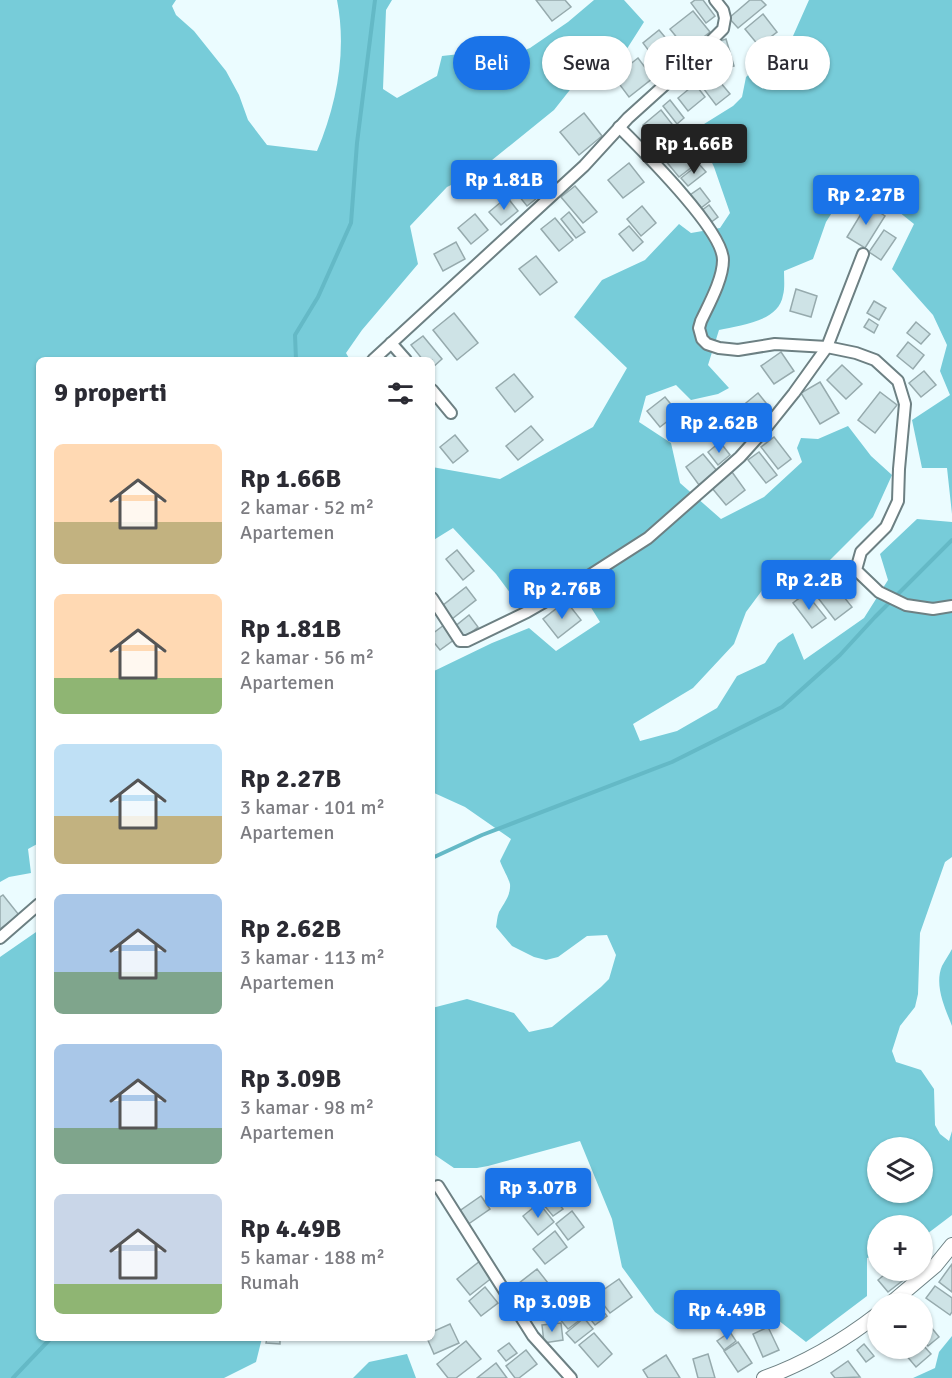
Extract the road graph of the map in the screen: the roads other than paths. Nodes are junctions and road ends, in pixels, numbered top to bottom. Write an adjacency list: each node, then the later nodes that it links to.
1 (715, 0): 2 (street)
2 (619, 127): 4 (street); 5 (street)
3 (863, 254): 5 (street)
4 (391, 343): 6 (street); 7 (street)
5 (827, 347): 10 (street); 11 (street)
6 (376, 357)
7 (403, 357)
8 (435, 394): 9 (street)
9 (451, 413)
10 (435, 603)
11 (952, 606)
12 (36, 907): 13 (street)
13 (0, 938)
14 (438, 1186): 18 (street)
15 (952, 1245): 16 (street)
16 (903, 1293)
17 (867, 1322): 19 (street)
18 (571, 1378)
19 (764, 1378)

